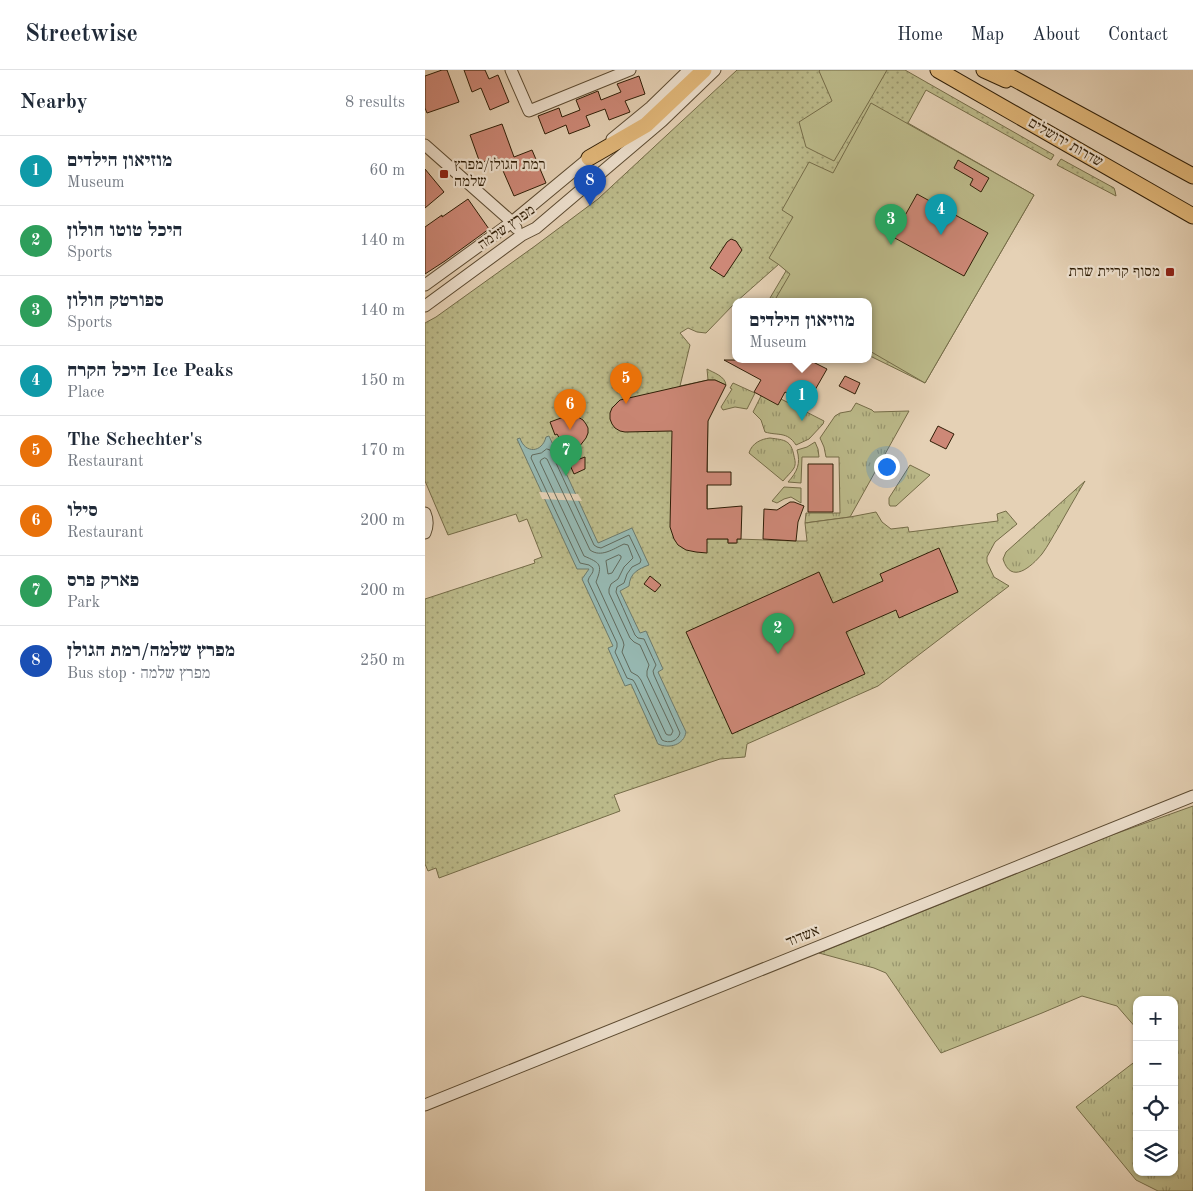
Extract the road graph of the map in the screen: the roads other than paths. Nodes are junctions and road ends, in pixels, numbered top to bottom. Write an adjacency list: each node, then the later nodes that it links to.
1 (511, 70): 8 (street)
2 (689, 70): 11 (street, מפרץ שלמה)
3 (704, 70): 11 (main road)
4 (715, 70): 15 (street, מפרץ שלמה)
5 (937, 70): 13 (main road, שדרות ירושלים)
6 (983, 70): 9 (main road)
7 (998, 70): 9 (main road, שדרות ירושלים)
8 (623, 71)
9 (1053, 100): 12 (main road, שדרות ירושלים)
10 (425, 145): 14 (street)
11 (589, 158): 14 (street, מפרץ שלמה)
12 (1193, 176)
13 (1193, 216)
14 (512, 222): 15 (street); 16 (street, מפרץ שלמה)
15 (522, 235): 17 (street, מפרץ שלמה)
16 (425, 286)
17 (425, 306)
18 (425, 514): 19 (street)
19 (425, 532)
20 (1193, 796): 21 (street, אשדוד)
21 (425, 1105)

